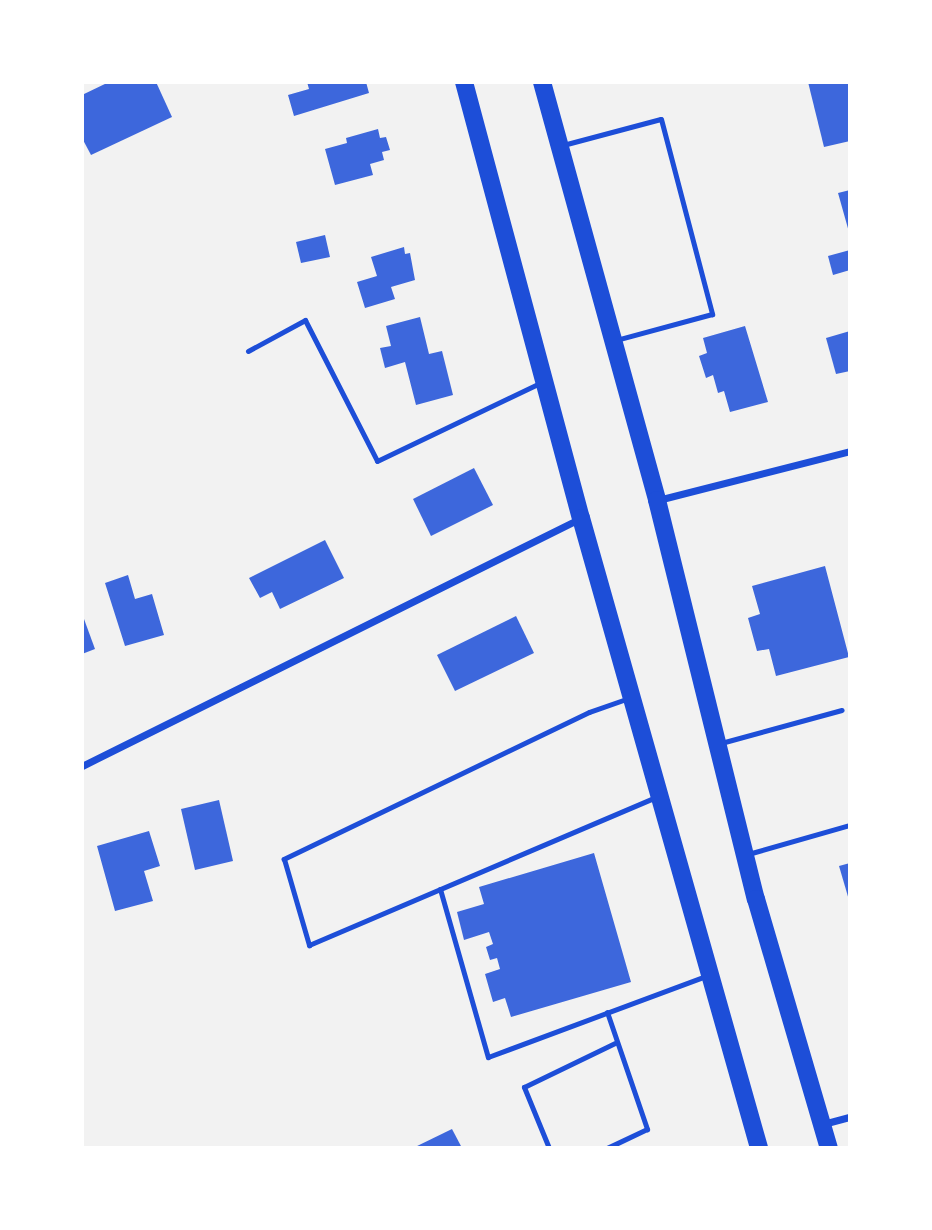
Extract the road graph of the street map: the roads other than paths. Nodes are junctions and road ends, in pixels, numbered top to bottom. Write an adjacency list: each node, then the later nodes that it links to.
1 (464, 82): 6 (main road)
2 (542, 82): 3 (main road)
3 (560, 146): 4 (main road); 4 (lane)
4 (613, 341): 8 (main road)
5 (248, 351): 6 (lane)
6 (544, 381): 9 (main road)
7 (850, 452): 8 (street)
8 (657, 500): 12 (main road)
9 (581, 518): 10 (main road); 13 (street)
10 (632, 697): 14 (main road); 17 (lane)
11 (842, 709): 12 (lane)
12 (718, 744): 16 (main road)
13 (82, 766)
14 (660, 795): 17 (lane); 18 (main road)
15 (850, 825): 16 (lane)
16 (745, 855): 22 (main road)
17 (440, 889): 19 (lane)
18 (710, 974): 19 (lane); 25 (main road)
19 (607, 1012): 20 (lane)
20 (615, 1043): 23 (lane); 24 (lane)
21 (850, 1117): 22 (street)
22 (822, 1124): 26 (main road)
23 (549, 1148)
24 (607, 1148)
25 (759, 1148)
26 (829, 1148)

